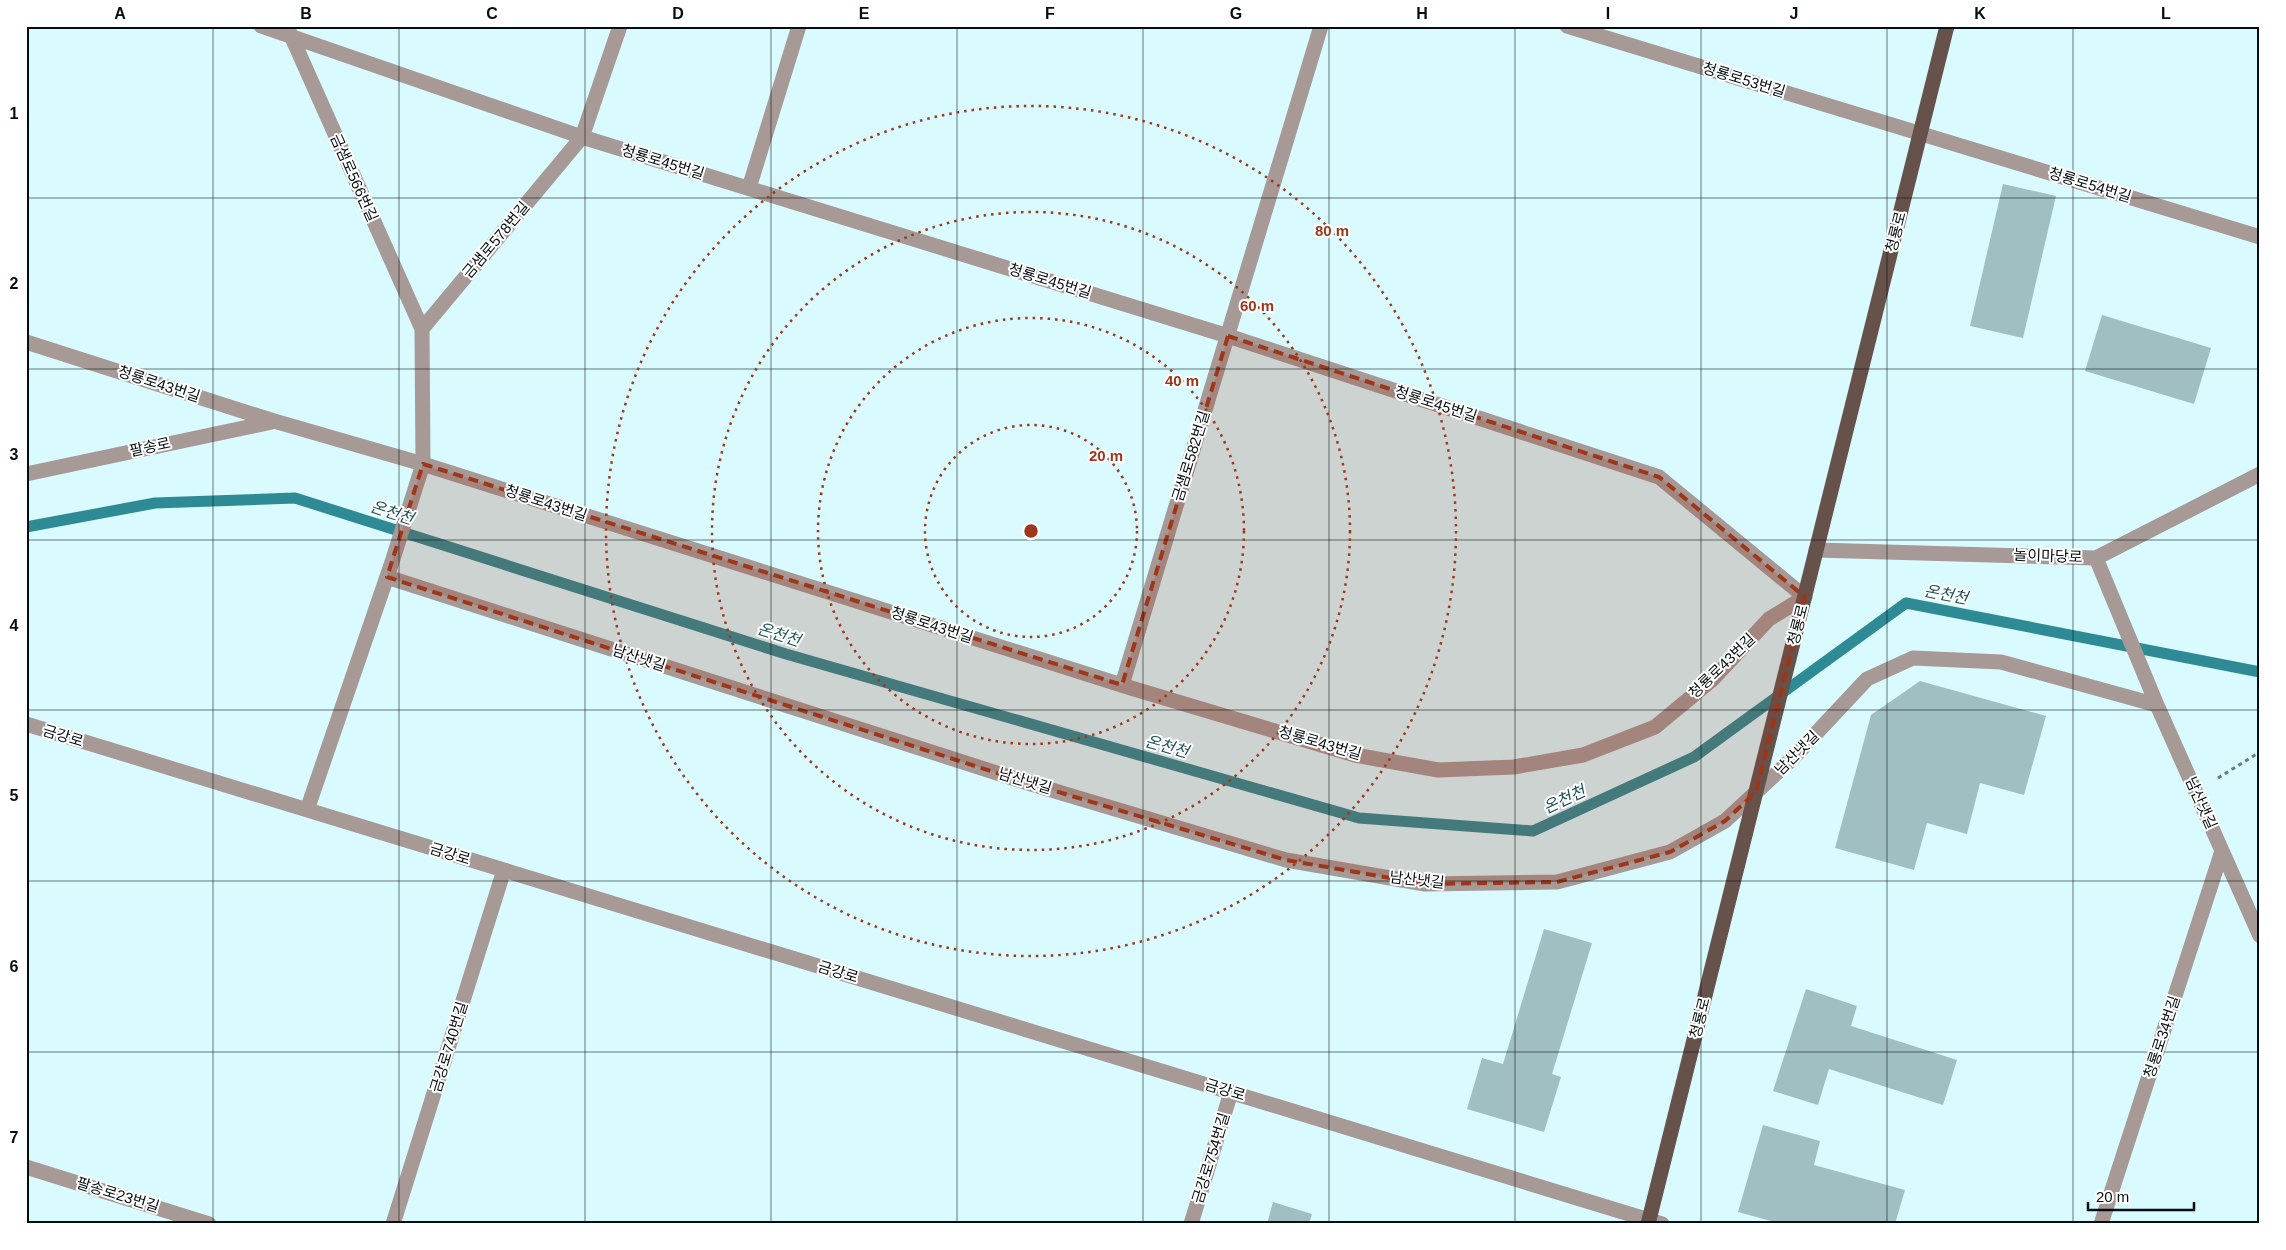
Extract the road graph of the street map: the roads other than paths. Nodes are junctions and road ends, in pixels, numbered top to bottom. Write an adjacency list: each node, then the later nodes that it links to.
1 (261, 26): 7 (street, 청룡로45번길)
2 (620, 26): 9 (street, 금샘로578번길)
3 (799, 26): 10 (street)
4 (1321, 26): 13 (street, 금샘로582번길)
5 (1567, 26): 8 (street, 청룡로53번길)
6 (1947, 26): 8 (main road, 청룡로)
7 (289, 31): 9 (street, 청룡로45번길); 12 (street, 금샘로566번길)
8 (1921, 132): 11 (street, 청룡로54번길); 19 (main road, 청룡로)
9 (582, 137): 10 (street, 청룡로45번길); 12 (street, 금샘로578번길)
10 (749, 188): 13 (street, 청룡로45번길)
11 (2260, 237)
12 (422, 329): 16 (street)
13 (1228, 336): 22 (street, 청룡로45번길); 23 (street, 금샘로582번길)
14 (26, 342): 15 (street, 청룡로43번길)
15 (274, 421): 16 (street, 청룡로43번길); 17 (street, 팔송로)
16 (423, 464): 21 (street); 23 (street, 청룡로43번길)
17 (26, 474)
18 (2260, 474): 20 (street, 놀이마당로)
19 (1816, 550): 20 (street, 놀이마당로); 22 (main road, 청룡로)
20 (2096, 558): 24 (street)
21 (387, 577): 26 (street, 남산냇길); 27 (street)
22 (1805, 597): 23 (street, 청룡로43번길); 26 (main road, 청룡로)
23 (1122, 685)
24 (2157, 704): 26 (street, 남산냇길); 28 (street, 남산냇길)
25 (26, 724): 27 (street, 금강로)
26 (1756, 792): 33 (main road, 청룡로)
27 (307, 810): 29 (street, 금강로)
28 (2222, 851): 30 (street, 남산냇길); 37 (street, 청룡로34번길)
29 (504, 870): 31 (street, 금강로); 35 (street, 금강로740번길)
30 (2260, 936)
31 (1231, 1092): 33 (street, 금강로); 36 (street, 금강로754번길)
32 (26, 1167): 34 (street, 팔송로23번길)
33 (1653, 1222)
34 (209, 1224)
35 (393, 1224)
36 (1191, 1224)
37 (2101, 1224)

